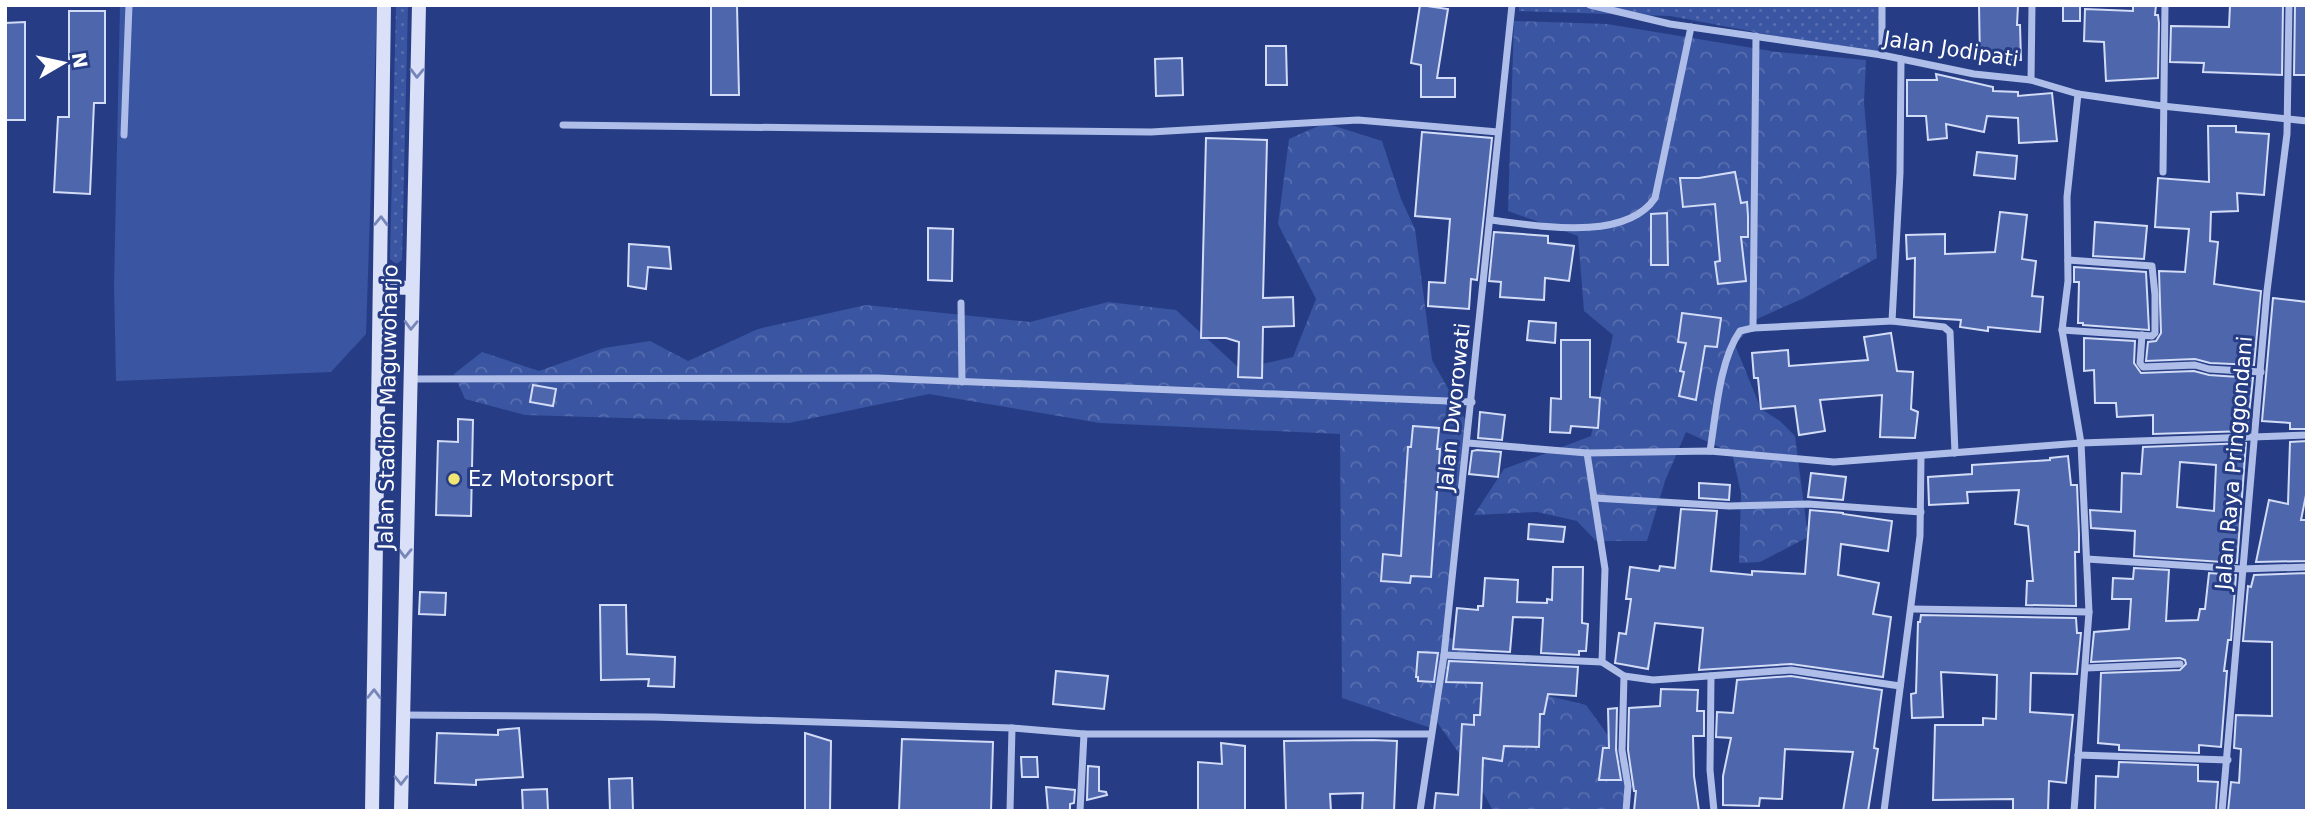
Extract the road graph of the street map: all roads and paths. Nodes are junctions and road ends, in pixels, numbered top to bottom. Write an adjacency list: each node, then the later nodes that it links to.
1 (129, 5): 21 (street)
2 (384, 5): 25 (main road, Jalan Stadion Maguwoharjo, one-way to 2)
3 (419, 5): 26 (main road, Jalan Stadion Maguwoharjo, one-way to 26)
4 (1513, 5): 20 (street, Jalan Dworowati)
5 (1590, 5): 10 (street, Jalan Jodipati)
6 (1882, 5): 12 (street)
7 (2032, 5): 14 (street)
8 (2165, 5): 16 (street)
9 (2289, 5): 17 (street, Jalan Raya Pringgondani)
10 (1691, 27): 11 (street, Jalan Jodipati); 23 (street)
11 (1756, 36): 12 (street, Jalan Jodipati); 29 (street)
12 (1882, 55): 13 (street, Jalan Jodipati)
13 (1901, 59): 14 (street, Jalan Jodipati); 28 (street)
14 (2031, 80): 15 (street, Jalan Jodipati)
15 (2078, 94): 16 (street, Jalan Jodipati); 24 (street)
16 (2162, 106): 17 (street, Jalan Jodipati); 22 (street)
17 (2288, 120): 18 (street, Jalan Jodipati); 32 (street, Jalan Raya Pringgondani)
18 (2307, 121)
19 (563, 125): 20 (street)
20 (1498, 132): 23 (street, Jalan Dworowati)
21 (124, 135)
22 (2163, 172)
23 (1490, 220): 35 (street, Jalan Dworowati)
24 (2068, 260): 30 (street); 31 (street)
25 (380, 287): 26 (main road); 64 (main road, Jalan Stadion Maguwoharjo, one-way to 25)
26 (412, 288): 33 (main road, Jalan Stadion Maguwoharjo, one-way to 33)
27 (961, 303): 34 (street)
28 (1892, 321): 29 (street); 42 (street)
29 (1753, 328): 40 (street)
30 (2062, 330): 31 (street); 39 (street)
31 (2142, 335): 32 (street)
32 (2261, 372): 37 (street, Jalan Raya Pringgondani)
33 (409, 380): 34 (street); 58 (main road, Jalan Stadion Maguwoharjo, one-way to 58)
34 (962, 382): 35 (street)
35 (1472, 402): 38 (street, Jalan Dworowati)
36 (2307, 435): 37 (street)
37 (2254, 436): 39 (street); 48 (street, Jalan Raya Pringgondani)
38 (1468, 443): 41 (street); 51 (street, Jalan Dworowati)
39 (2081, 443): 42 (street); 46 (street)
40 (1710, 452): 41 (street); 43 (street)
41 (1587, 453): 44 (street)
42 (1955, 453): 43 (street)
43 (1921, 456): 45 (street)
44 (1594, 498): 45 (street); 52 (street)
45 (1921, 512): 49 (street)
46 (2087, 559): 48 (street); 50 (street)
47 (2307, 567): 48 (street)
48 (2241, 569): 63 (street, Jalan Raya Pringgondani)
49 (1912, 609): 50 (street); 57 (street)
50 (2089, 612): 54 (street)
51 (1444, 655): 52 (street); 61 (street, Jalan Dworowati)
52 (1602, 662): 55 (street)
53 (2180, 664): 54 (street)
54 (2086, 668): 62 (street)
55 (1624, 676): 56 (street); 69 (street)
56 (1711, 676): 57 (street); 70 (street)
57 (1900, 686): 71 (street)
58 (402, 715): 59 (street); 65 (main road, Jalan Stadion Maguwoharjo, one-way to 65)
59 (1012, 728): 60 (street); 66 (street)
60 (1084, 734): 61 (street); 67 (street)
61 (1431, 734): 68 (street, Jalan Dworowati)
62 (2078, 755): 63 (street); 72 (street)
63 (2228, 760): 73 (street, Jalan Raya Pringgondani)
64 (372, 811)
65 (401, 811)
66 (1010, 811)
67 (1080, 811)
68 (1420, 811)
69 (1626, 811)
70 (1714, 811)
71 (1884, 811)
72 (2074, 811)
73 (2222, 811)

